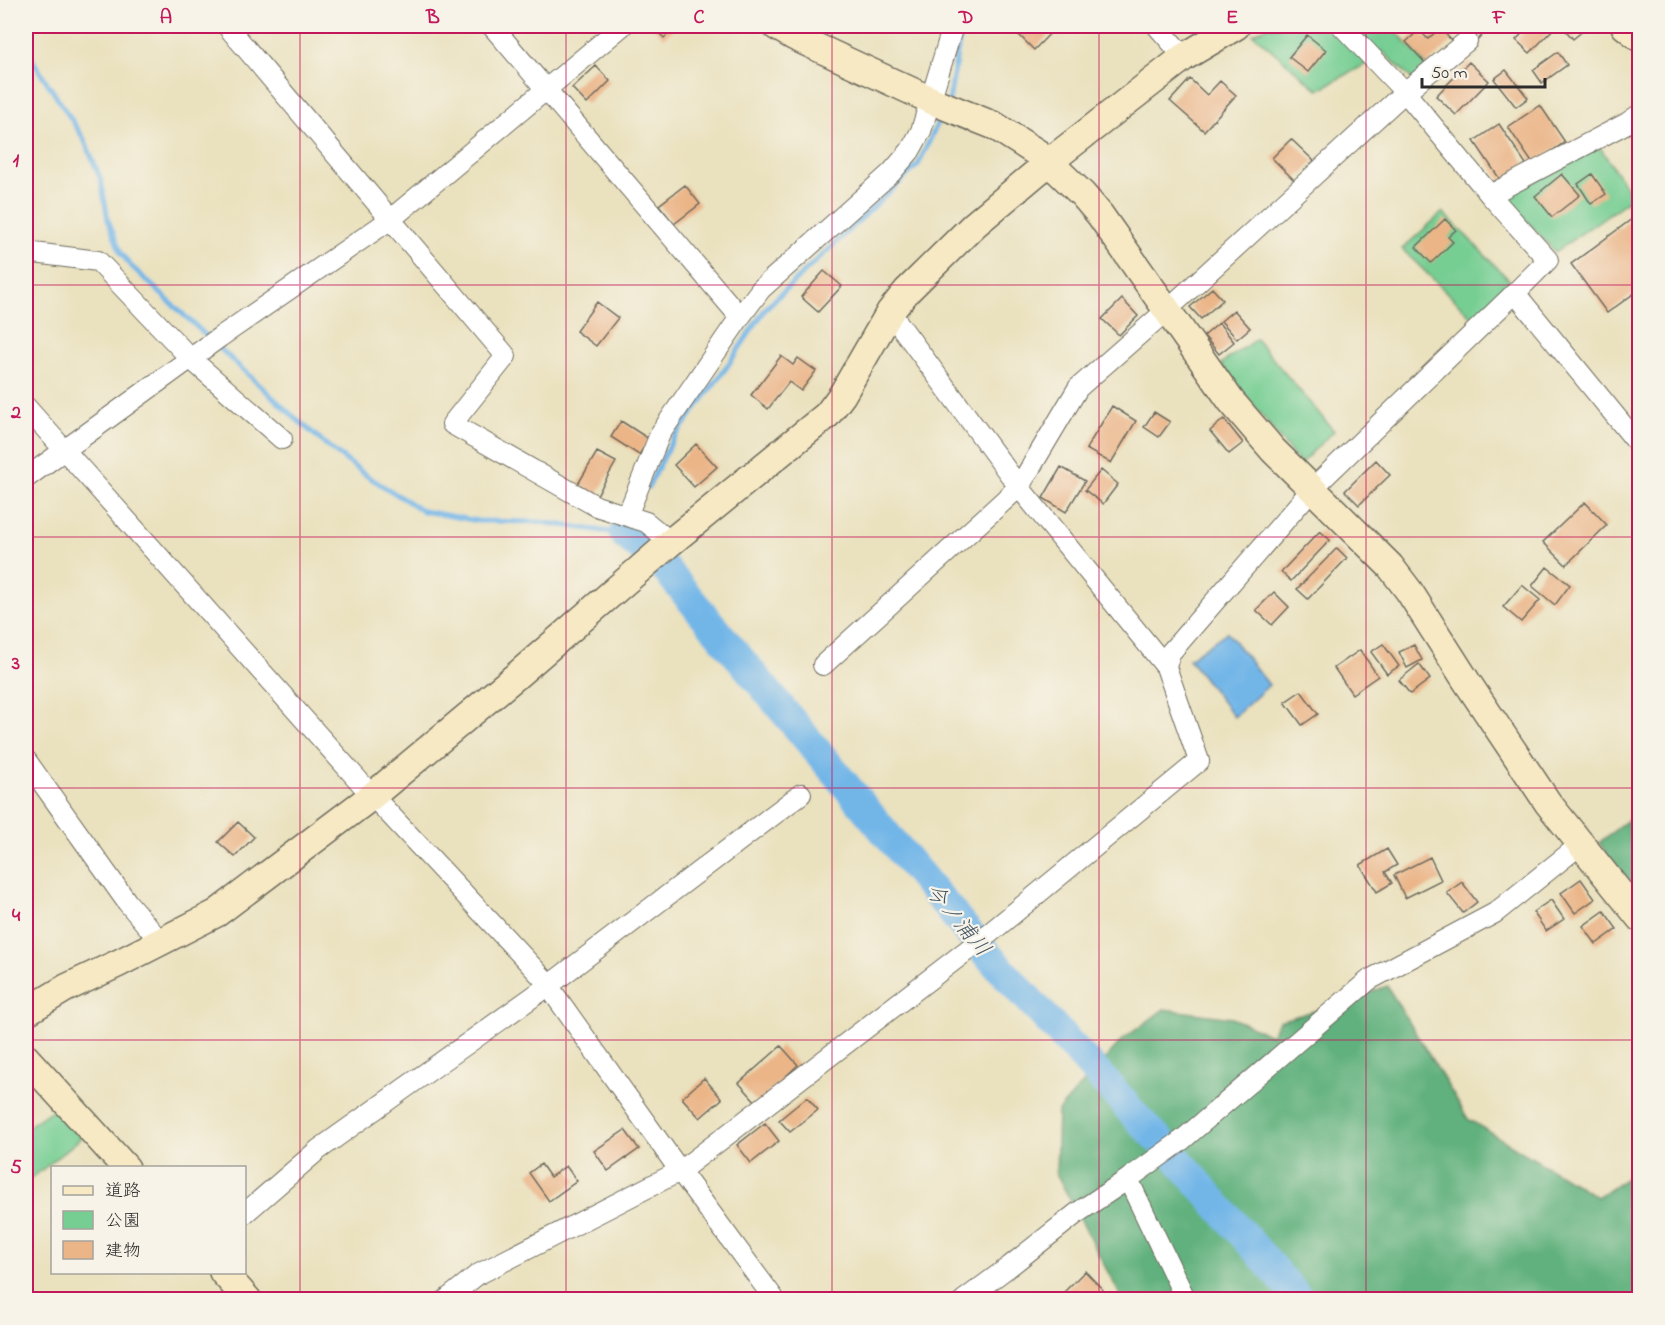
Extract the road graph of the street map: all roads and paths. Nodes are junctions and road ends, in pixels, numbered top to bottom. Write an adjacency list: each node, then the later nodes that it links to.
1 (226, 26): 19 (street)
2 (492, 26): 13 (street)
3 (622, 26): 13 (street)
4 (776, 26): 15 (street)
5 (953, 26): 15 (street)
6 (1157, 26): 12 (street)
7 (1236, 26): 12 (street)
8 (1342, 26): 14 (street)
9 (1625, 26): 10 (street)
10 (1640, 38)
11 (1467, 41): 14 (street)
12 (1184, 57): 17 (street)
13 (547, 90): 19 (street); 24 (street)
14 (1405, 92): 18 (street); 22 (street)
15 (929, 99): 17 (street); 24 (street)
16 (1640, 114): 18 (street)
17 (1049, 162): 22 (street); 23 (street)
18 (1490, 195): 21 (street)
19 (391, 219): 25 (street); 33 (street)
20 (26, 252): 25 (street)
21 (1515, 293): 28 (street); 32 (street)
22 (1167, 310): 31 (street); 32 (street)
23 (890, 312): 31 (street); 34 (street)
24 (740, 317): 33 (street)
25 (191, 359): 27 (street); 29 (street)
26 (26, 407): 29 (street)
27 (282, 439)
28 (1640, 446)
29 (64, 450): 30 (street); 39 (street)
30 (26, 478)
31 (1019, 487): 35 (street); 36 (street)
32 (1312, 489): 36 (street); 40 (street)
33 (627, 516): 34 (street)
34 (671, 542): 39 (street)
35 (823, 665)
36 (1166, 667): 47 (street)
37 (26, 760): 42 (street)
38 (801, 794): 43 (street)
39 (372, 796): 42 (street); 43 (street)
40 (1581, 844): 41 (street); 48 (street)
41 (1640, 918)
42 (160, 941): 44 (street)
43 (549, 986): 47 (street); 49 (street)
44 (26, 1012)
45 (26, 1058): 46 (street)
46 (125, 1166)
47 (680, 1171): 52 (street); 53 (street)
48 (1128, 1179): 54 (street); 55 (street)
49 (246, 1212)
50 (225, 1274): 51 (street)
51 (248, 1299)
52 (446, 1299)
53 (775, 1299)
54 (964, 1299)
55 (1186, 1299)

